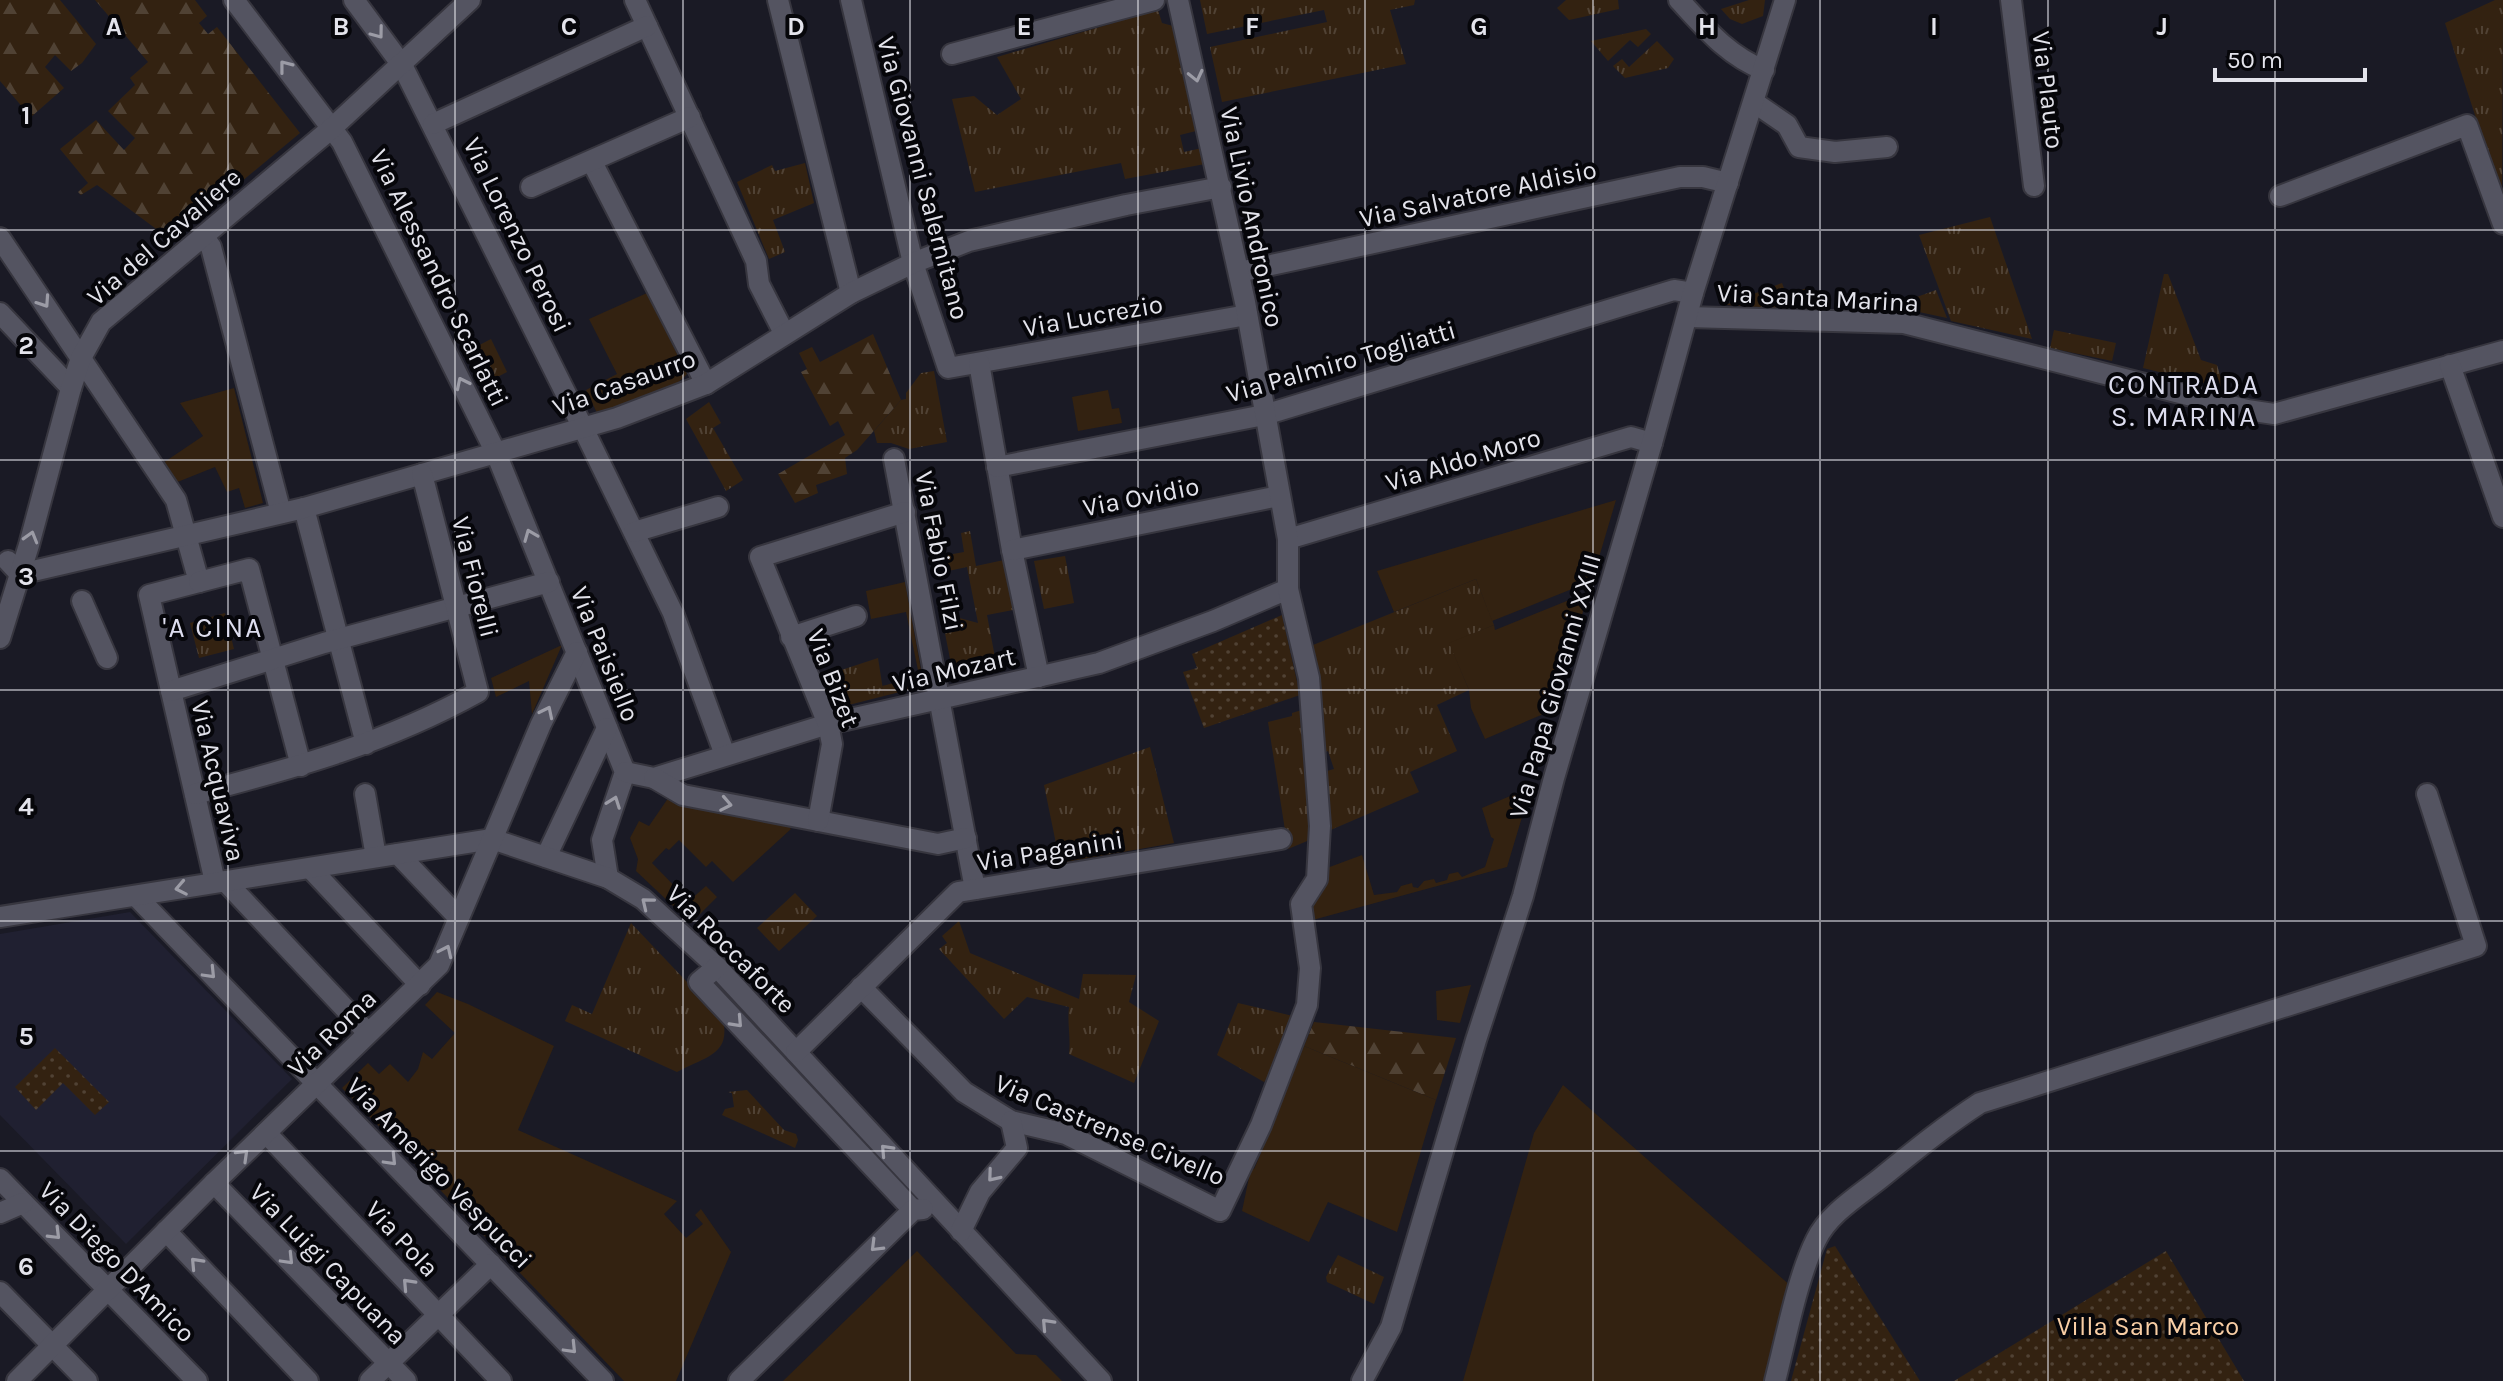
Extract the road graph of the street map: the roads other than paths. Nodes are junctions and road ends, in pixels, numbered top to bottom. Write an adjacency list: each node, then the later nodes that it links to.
1 (234, 0): 19 (street, Via Alessandro Scarlatti, one-way to 1)
2 (354, 0): 14 (street, Via Lorenzo Perosi, one-way to 14)
3 (635, 0): 12 (street)
4 (778, 0): 32 (street)
5 (851, 0): 30 (street, Via Giovanni Salernitano)
6 (1154, 0): 13 (street)
7 (1178, 0): 25 (street, Via Livio Andronico, one-way to 25)
8 (1679, 0): 15 (street)
9 (1785, 0): 15 (street, Via Papa Giovanni XXIII)
10 (2011, 0): 23 (street, Via Plauto)
11 (466, 1): 14 (street, Via del Cavaliere)
12 (647, 26): 17 (street); 18 (street)
13 (952, 54)
14 (402, 65): 18 (street, Via Lorenzo Perosi); 19 (street, Via del Cavaliere)
15 (1764, 70): 16 (street, Via Papa Giovanni XXIII)
16 (1755, 103): 20 (street); 22 (street, Via Papa Giovanni XXIII)
17 (690, 117): 21 (street); 37 (street)
18 (433, 124): 46 (street, Via Lorenzo Perosi)
19 (332, 128): 28 (street, Via del Cavaliere); 48 (street, Via Alessandro Scarlatti, one-way to 19)
20 (1887, 147)
21 (592, 162): 24 (street); 43 (street)
22 (1728, 183): 31 (street, Via Salvatore Aldisio); 33 (street, Via Papa Giovanni XXIII)
23 (2034, 186)
24 (531, 187)
25 (1221, 187): 30 (street, Via Casaurro); 31 (street, Via Livio Andronico)
26 (2280, 196): 27 (street)
27 (2503, 224)
28 (203, 236): 39 (street, Via del Cavaliere); 56 (street)
29 (0, 238): 39 (street, one-way to 39)
30 (913, 263): 32 (street, Via Casaurro); 42 (street, Via Giovanni Salernitano)
31 (1239, 272): 35 (street, Via Livio Andronico)
32 (851, 293): 37 (street, Via Casaurro)
33 (1693, 293): 36 (street, Via Papa Giovanni XXIII); 45 (street, Via Palmiro Togliatti)
34 (0, 313): 44 (street)
35 (1247, 315): 40 (street, Via Lucrezio); 45 (street, Via Livio Andronico)
36 (1687, 317): 41 (street, Via Santa Marina); 47 (street, Via Papa Giovanni XXIII)
37 (784, 333): 43 (street, Via Casaurro)
38 (2503, 351): 41 (street, Via Santa Marina)
39 (81, 358): 44 (street, Via del Cavaliere); 59 (street)
40 (979, 363): 42 (street, Via Lucrezio); 50 (street)
41 (2450, 365): 57 (street)
42 (948, 368)
43 (706, 384): 46 (street, Via Casaurro)
44 (71, 388): 62 (street, Via del Cavaliere, one-way to 44)
45 (1264, 415): 50 (street, Via Palmiro Togliatti); 52 (street, Via Livio Andronico)
46 (583, 428): 48 (street, Via Casaurro); 58 (street, Via Lorenzo Perosi)
47 (1652, 443): 60 (street, Via Aldo Moro); 135 (street, Via Papa Giovanni XXIII)
48 (496, 453): 51 (street, Via Casaurro); 64 (street, Via Paisiello, one-way to 48)
49 (894, 459): 55 (street, Via Fabio Filzi)
50 (997, 467): 61 (street)
51 (422, 474): 54 (street, Via Casaurro); 67 (street, Via Fiorelli)
52 (1279, 496): 60 (street, Via Livio Andronico); 61 (street, Via Ovidio)
53 (718, 507): 58 (street)
54 (304, 508): 56 (street, Via Casaurro); 71 (street)
55 (905, 512): 69 (street, Via Bizet); 77 (street, Via Fabio Filzi)
56 (281, 513): 59 (street, Via Casaurro)
57 (2503, 517)
58 (634, 532): 81 (street, Via Lorenzo Perosi)
59 (187, 536): 62 (street, Via Casaurro); 63 (street)
60 (1288, 539): 65 (street, Via Livio Andronico)
61 (1012, 550): 75 (street)
62 (14, 568): 70 (street, Via del Cavaliere)
63 (199, 582): 74 (street); 76 (street, Via Acquaviva)
64 (549, 582): 67 (street); 72 (street, Via Paisiello)
65 (1288, 589): 75 (street, Via Mozart); 109 (street, Via Castrense Civello)
66 (82, 601): 73 (street)
67 (456, 607): 71 (street); 80 (street, Via Fiorelli)
68 (856, 616): 69 (street)
69 (791, 637): 78 (street, Via Bizet)
70 (0, 638)
71 (339, 640): 74 (street); 80 (street)
72 (577, 652): 79 (street, Via Paisiello); 90 (street, Via Roma, one-way to 72)
73 (107, 658)
74 (274, 660): 76 (street); 82 (street)
75 (1039, 677): 77 (street, Via Mozart)
76 (171, 691): 85 (street, Via Acquaviva)
77 (941, 700): 78 (street, Via Mozart); 89 (street, Via Fabio Filzi)
78 (828, 724): 81 (street, Via Mozart); 88 (street, Via Bizet)
79 (607, 728): 83 (street, Via Paisiello); 94 (street)
80 (366, 744): 82 (street)
81 (725, 755): 84 (street, Via Mozart)
82 (301, 766): 85 (street)
83 (625, 772): 84 (street, Via Mozart); 96 (street, one-way to 83)
84 (654, 778): 88 (street, one-way to 88)
85 (195, 794): 97 (street, Via Acquaviva)
86 (365, 794): 93 (street)
87 (2427, 794): 136 (street)
88 (818, 821): 89 (street)
89 (966, 838): 98 (street, Via Fabio Filzi)
90 (492, 839): 92 (street, Via Roccaforte); 94 (street, Via Roccaforte); 101 (street, Via Roma)
91 (1281, 839): 98 (street, Via Paganini)
92 (398, 854): 93 (street, Via Roccaforte); 101 (street)
93 (376, 857): 95 (street, Via Roccaforte)
94 (546, 857): 96 (street, Via Roccaforte)
95 (311, 869): 97 (street, Via Roccaforte); 103 (street)
96 (608, 878): 102 (street, Via Roccaforte, one-way to 96)
97 (220, 881): 99 (street, Via Roccaforte, one-way to 99); 105 (street)
98 (975, 889): 104 (street, Via Paganini)
99 (137, 897): 100 (street, Via Roccaforte); 108 (street, Via Amerigo Vespucci, one-way to 108)
100 (0, 917)
101 (458, 917): 103 (street, Via Roma, one-way to 101)
102 (717, 967): 106 (street, Via Roccaforte); 107 (street, one-way to 107)
103 (420, 985): 105 (street, Via Roma)
104 (861, 987): 106 (street, Via Paganini); 109 (street, Via Castrense Civello)
105 (368, 1033): 108 (street, Via Roma)
106 (791, 1047): 107 (street, Via Paganini); 114 (street, Via Roccaforte, one-way to 106)
107 (770, 1057): 115 (street)
108 (316, 1084): 110 (street, Via Roma); 119 (street, Via Amerigo Vespucci, one-way to 119)
109 (1011, 1121): 118 (street, one-way to 118)
110 (266, 1133): 112 (street, Via Roma, one-way to 110); 122 (street, Via Pola, one-way to 110)
111 (0, 1179): 113 (street, Via Diego D'Amico)
112 (214, 1183): 117 (street, Via Roma); 124 (street, Via Luigi Capuana, one-way to 124)
113 (23, 1203): 116 (street); 120 (street, Via Diego D'Amico, one-way to 120)
114 (939, 1208): 115 (street); 118 (street, Via Roccaforte)
115 (913, 1210): 133 (street, one-way to 133)
116 (0, 1213)
117 (166, 1231): 120 (street, Via Roma); 128 (street, one-way to 117)
118 (961, 1231): 134 (street, Via Roccaforte, one-way to 118)
119 (491, 1264): 122 (street); 132 (street, Via Amerigo Vespucci, one-way to 132)
120 (109, 1289): 123 (street, Via Roma); 127 (street, Via Diego D'Amico)
121 (0, 1292): 123 (street)
122 (438, 1315): 124 (street); 131 (street, Via Pola)
123 (52, 1344): 125 (street, Via Roma); 126 (street)
124 (388, 1363): 129 (street); 130 (street, Via Luigi Capuana)
125 (17, 1381)
126 (87, 1381)
127 (197, 1381)
128 (308, 1381)
129 (370, 1381)
130 (406, 1381)
131 (501, 1381)
132 (603, 1381)
133 (739, 1381)
134 (1101, 1381)
135 (1362, 1381)
136 (1775, 1381)

